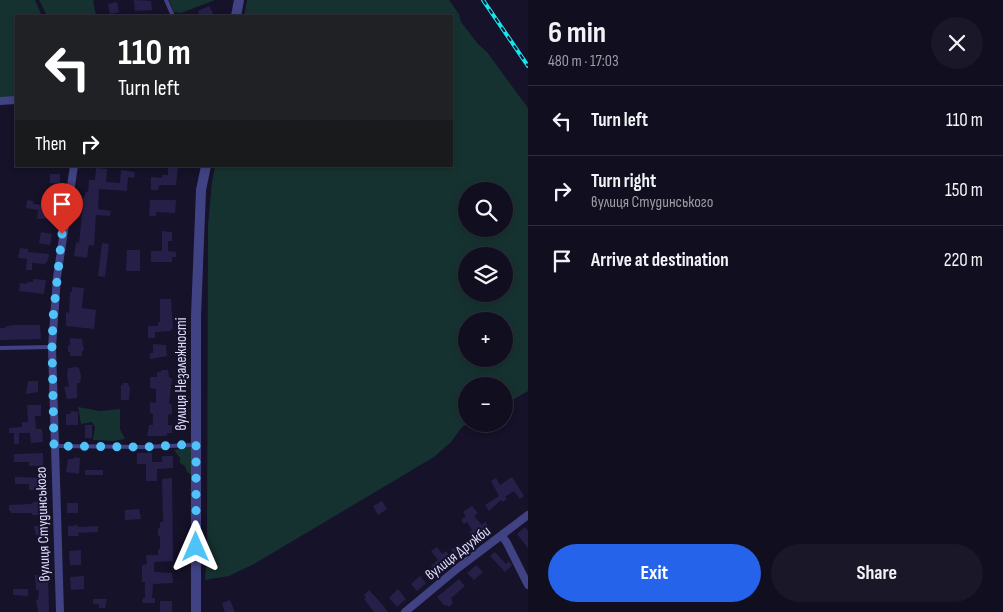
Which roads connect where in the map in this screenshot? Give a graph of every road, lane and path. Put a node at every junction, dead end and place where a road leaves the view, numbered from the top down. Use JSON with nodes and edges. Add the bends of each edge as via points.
{"nodes":[{"id":1,"x":166,"y":0,"type":"edge"},
{"id":2,"x":239,"y":0,"type":"edge"},
{"id":3,"x":173,"y":15,"type":"edge"},
{"id":4,"x":236,"y":15,"type":"edge"},
{"id":5,"x":15,"y":100,"type":"edge"},
{"id":6,"x":0,"y":101,"type":"edge"},
{"id":7,"x":74,"y":167,"type":"edge"},
{"id":8,"x":206,"y":167,"type":"edge"},
{"id":9,"x":52,"y":347,"type":"junction"},
{"id":10,"x":0,"y":348,"type":"edge"},
{"id":11,"x":196,"y":444,"type":"junction"},
{"id":12,"x":54,"y":446,"type":"junction"},
{"id":13,"x":528,"y":515,"type":"edge"},
{"id":14,"x":502,"y":536,"type":"junction"},
{"id":15,"x":528,"y":585,"type":"edge"},
{"id":16,"x":409,"y":611,"type":"edge"},
{"id":17,"x":60,"y":612,"type":"edge"},
{"id":18,"x":196,"y":612,"type":"edge"}],
"edges":[{"from":1,"to":3,"type":"lane"},
{"from":2,"to":4,"type":"street"},
{"from":5,"to":6,"type":"street"},
{"from":7,"to":9,"type":"street","name":"вулиця Студинського","via":[[56,277]]},
{"from":8,"to":11,"type":"street","name":"вулиця Незалежності","via":[[201,190],[196,316]]},
{"from":9,"to":10,"type":"lane"},
{"from":9,"to":12,"type":"street","name":"вулиця Студинського"},
{"from":11,"to":12,"type":"lane"},
{"from":11,"to":18,"type":"street","name":"вулиця Незалежності"},
{"from":12,"to":17,"type":"street","name":"вулиця Студинського"},
{"from":13,"to":14,"type":"street","name":"вулиця Дружби"},
{"from":14,"to":15,"type":"street"},
{"from":14,"to":16,"type":"street","name":"вулиця Дружби","via":[[458,568]]}]}
